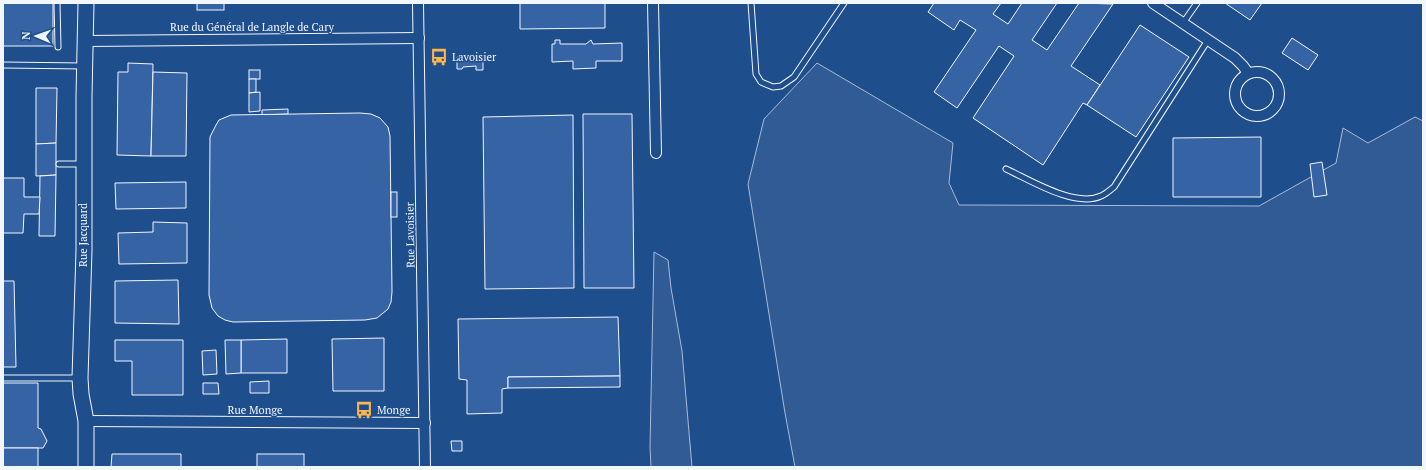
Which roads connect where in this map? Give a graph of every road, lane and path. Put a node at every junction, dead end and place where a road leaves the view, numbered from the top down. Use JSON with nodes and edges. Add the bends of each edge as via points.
{"nodes":[{"id":1,"x":57,"y":3,"type":"edge"},
{"id":2,"x":86,"y":3,"type":"edge"},
{"id":3,"x":418,"y":3,"type":"edge"},
{"id":4,"x":653,"y":3,"type":"edge"},
{"id":5,"x":751,"y":3,"type":"edge"},
{"id":6,"x":844,"y":3,"type":"edge"},
{"id":7,"x":1154,"y":3,"type":"edge"},
{"id":8,"x":1197,"y":3,"type":"edge"},
{"id":9,"x":1183,"y":23,"type":"junction"},
{"id":10,"x":419,"y":38,"type":"junction"},
{"id":11,"x":1208,"y":39,"type":"junction"},
{"id":12,"x":85,"y":41,"type":"junction"},
{"id":13,"x":58,"y":47,"type":"dead end"},
{"id":14,"x":3,"y":65,"type":"edge"},
{"id":15,"x":84,"y":66,"type":"junction"},
{"id":16,"x":1248,"y":73,"type":"junction"},
{"id":17,"x":656,"y":153,"type":"dead end"},
{"id":18,"x":59,"y":164,"type":"dead end"},
{"id":19,"x":84,"y":164,"type":"junction"},
{"id":20,"x":1006,"y":169,"type":"dead end"},
{"id":21,"x":3,"y":378,"type":"edge"},
{"id":22,"x":80,"y":378,"type":"junction"},
{"id":23,"x":86,"y":421,"type":"junction"},
{"id":24,"x":425,"y":423,"type":"junction"},
{"id":25,"x":86,"y":467,"type":"edge"},
{"id":26,"x":425,"y":467,"type":"edge"}],
"edges":[{"from":1,"to":13,"type":"lane"},
{"from":2,"to":12,"type":"street","name":"Rue Jacquard"},
{"from":3,"to":10,"type":"street","name":"Rue Lavoisier"},
{"from":4,"to":17,"type":"street"},
{"from":5,"to":6,"type":"lane","via":[[756,74],[761,82],[781,86],[794,77]]},
{"from":7,"to":9,"type":"street"},
{"from":8,"to":9,"type":"lane"},
{"from":9,"to":11,"type":"street"},
{"from":10,"to":12,"type":"street","name":"Rue du Général de Langle de Cary"},
{"from":10,"to":24,"type":"street","name":"Rue Lavoisier"},
{"from":11,"to":16,"type":"street","via":[[1235,58]]},
{"from":11,"to":20,"type":"lane","via":[[1114,187],[1101,196],[1083,199],[1065,196]]},
{"from":12,"to":15,"type":"street","name":"Rue Jacquard"},
{"from":14,"to":15,"type":"lane"},
{"from":15,"to":19,"type":"street","name":"Rue Jacquard"},
{"from":16,"to":16,"type":"street","via":[[1237,83],[1237,105],[1248,115],[1263,116],[1275,107],[1280,93],[1278,86],[1269,74],[1255,71]]},
{"from":18,"to":19,"type":"lane"},
{"from":19,"to":22,"type":"street","name":"Rue Jacquard"},
{"from":21,"to":22,"type":"lane"},
{"from":22,"to":23,"type":"street","name":"Rue Jacquard"},
{"from":23,"to":24,"type":"street","name":"Rue Monge"},
{"from":23,"to":25,"type":"street","name":"Rue Jacquard"},
{"from":24,"to":26,"type":"street","name":"Rue Lavoisier"}]}
